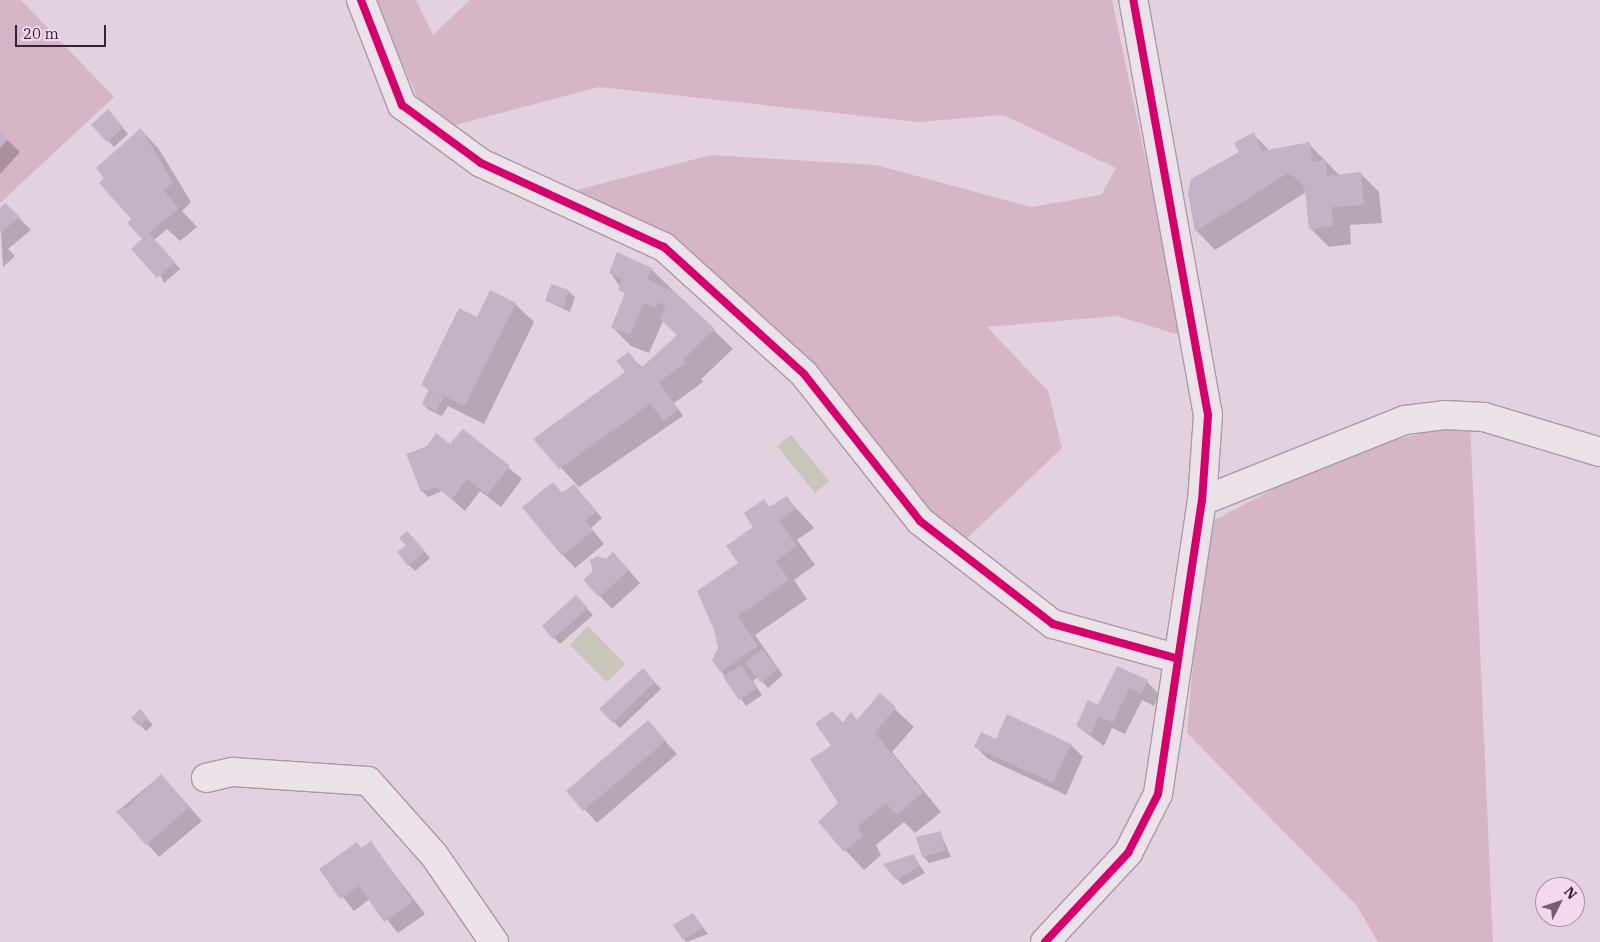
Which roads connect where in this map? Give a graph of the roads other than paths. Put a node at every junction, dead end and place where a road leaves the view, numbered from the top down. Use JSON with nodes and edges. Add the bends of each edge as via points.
{"nodes":[{"id":1,"x":361,"y":0,"type":"edge"},
{"id":2,"x":1132,"y":0,"type":"edge"},
{"id":3,"x":1600,"y":452,"type":"edge"},
{"id":4,"x":1202,"y":501,"type":"junction"},
{"id":5,"x":1176,"y":658,"type":"junction"},
{"id":6,"x":206,"y":778,"type":"dead end"},
{"id":7,"x":494,"y":942,"type":"edge"},
{"id":8,"x":1045,"y":942,"type":"edge"}],
"edges":[{"from":1,"to":5,"type":"street","via":[[402,105],[481,163],[664,247],[804,374],[920,521],[1053,624]]},
{"from":2,"to":4,"type":"street","via":[[1208,415]]},
{"from":3,"to":4,"type":"street","via":[[1484,417],[1445,415],[1405,420]]},
{"from":4,"to":5,"type":"street"},
{"from":5,"to":8,"type":"street","via":[[1170,736],[1158,794],[1128,852]]},
{"from":6,"to":7,"type":"street","via":[[233,772],[368,781],[434,855]]}]}
